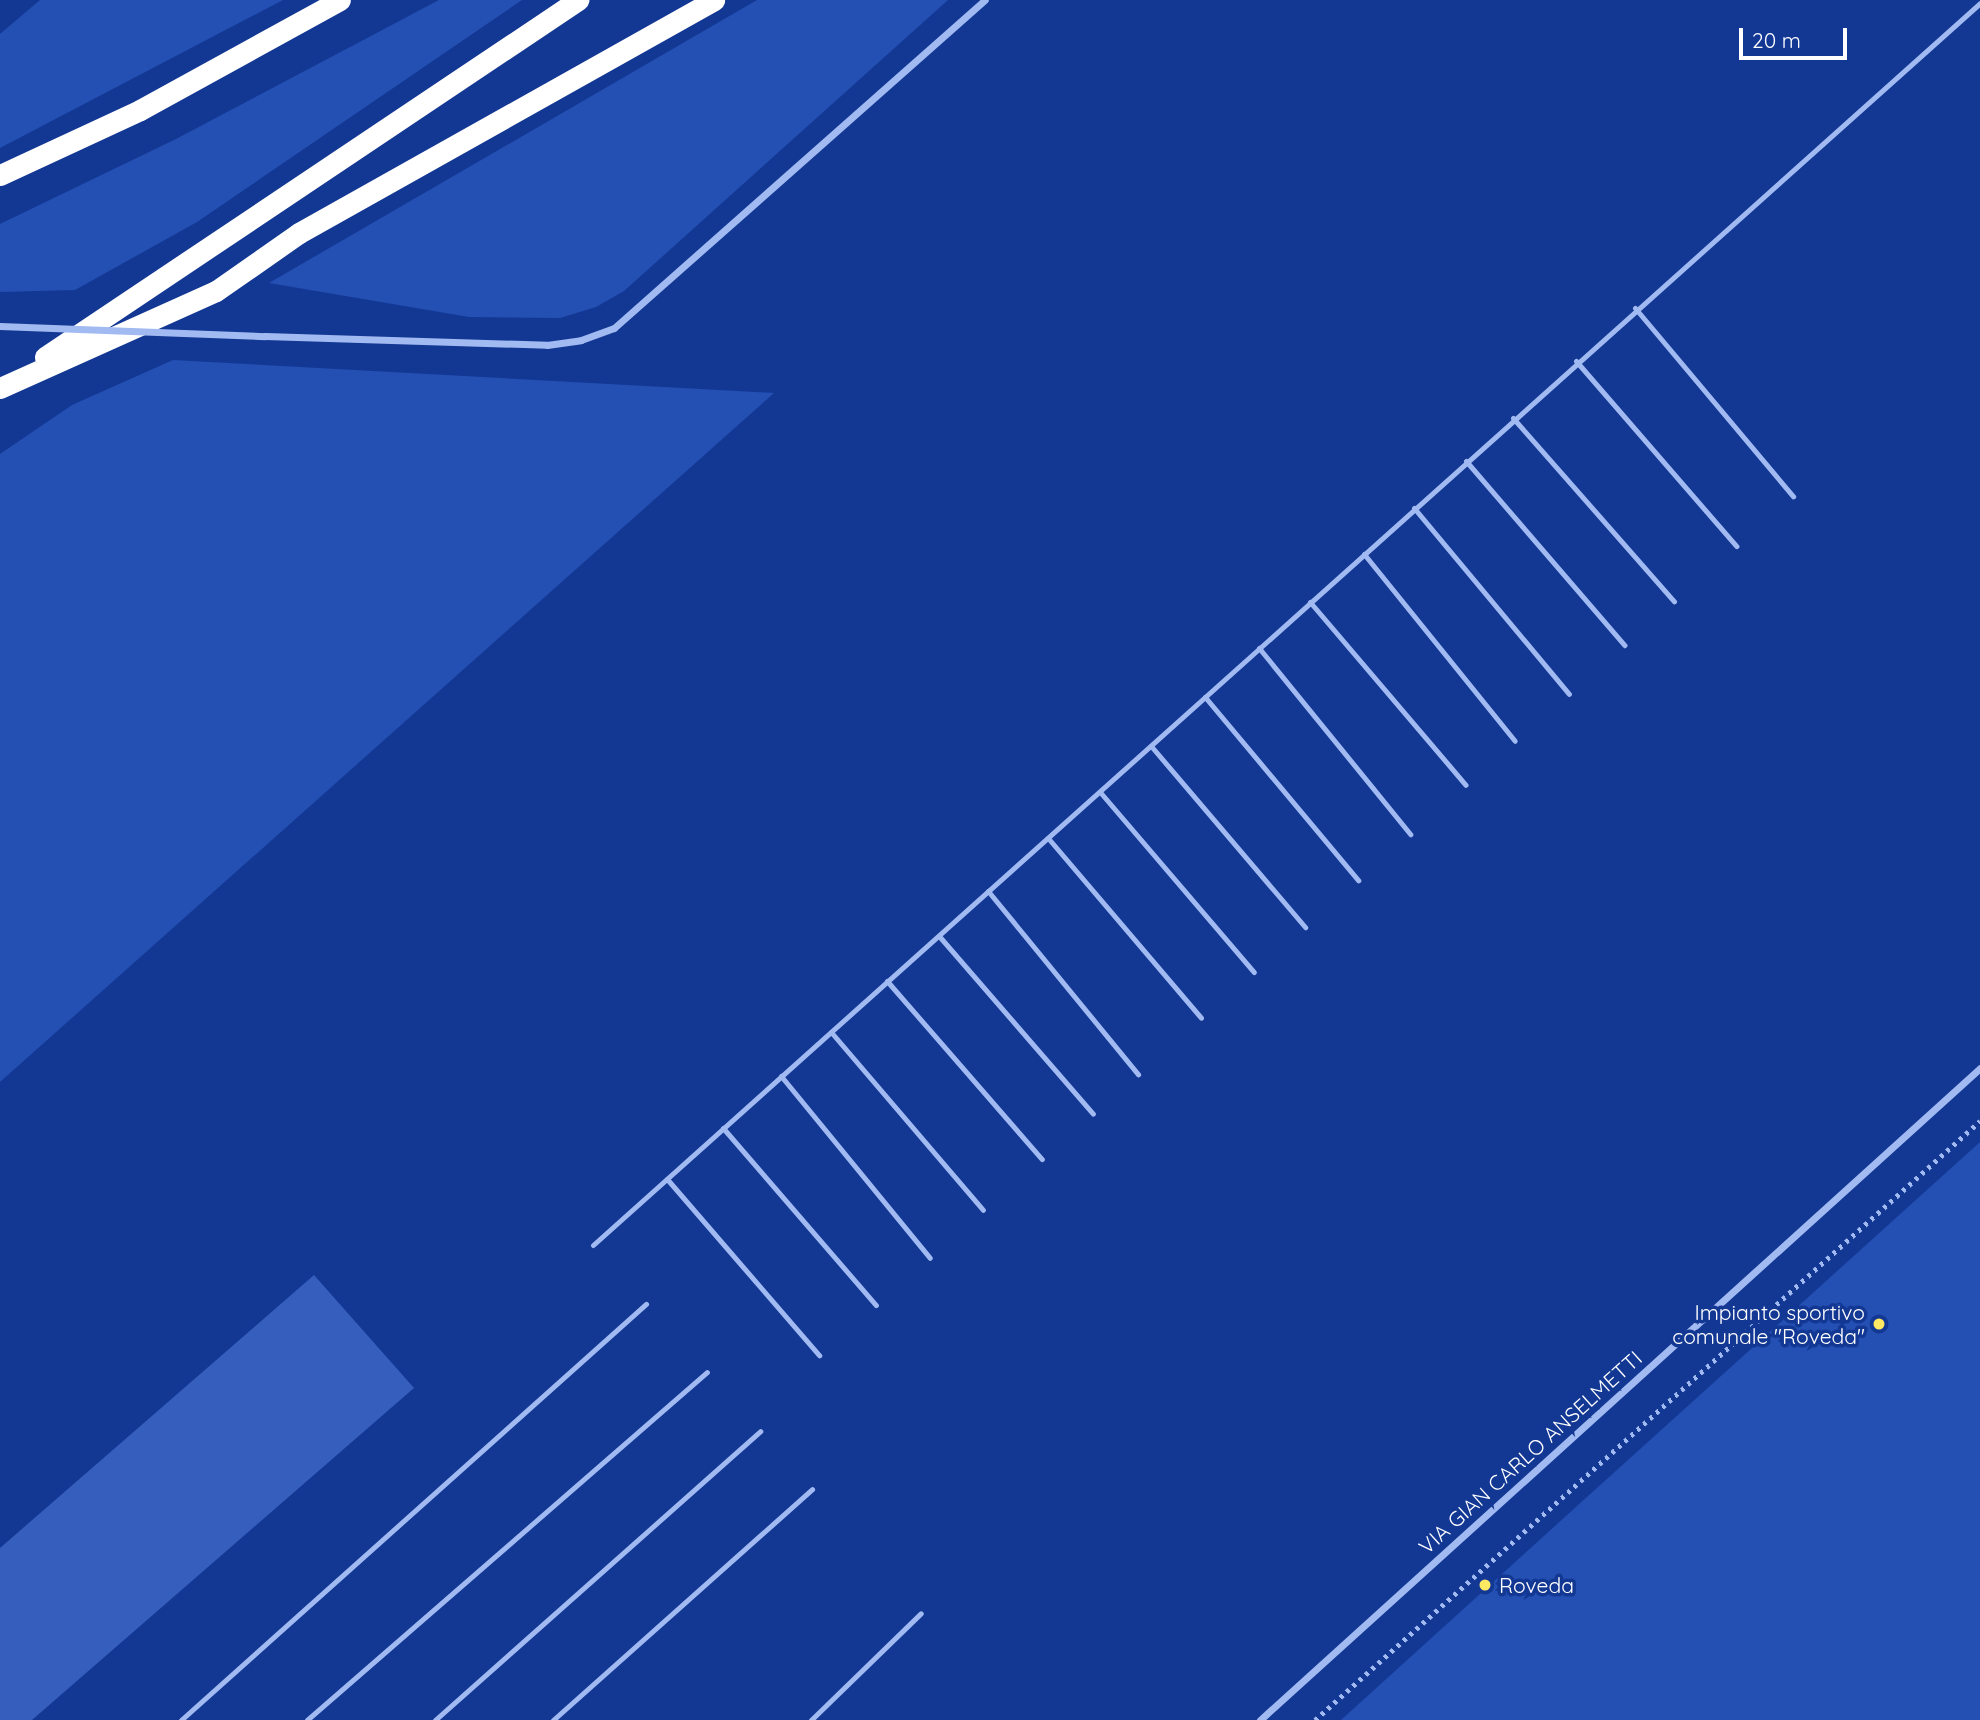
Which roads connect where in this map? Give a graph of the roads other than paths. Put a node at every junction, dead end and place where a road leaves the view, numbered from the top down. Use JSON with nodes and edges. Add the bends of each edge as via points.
{"nodes":[{"id":1,"x":340,"y":0,"type":"edge"},
{"id":2,"x":578,"y":0,"type":"edge"},
{"id":3,"x":714,"y":0,"type":"edge"},
{"id":4,"x":985,"y":0,"type":"edge"},
{"id":5,"x":1980,"y":3,"type":"edge"},
{"id":6,"x":0,"y":175,"type":"edge"},
{"id":7,"x":1635,"y":308,"type":"junction"},
{"id":8,"x":0,"y":326,"type":"edge"},
{"id":9,"x":1576,"y":361,"type":"junction"},
{"id":10,"x":0,"y":388,"type":"edge"},
{"id":11,"x":1513,"y":418,"type":"junction"},
{"id":12,"x":1466,"y":461,"type":"junction"},
{"id":13,"x":1793,"y":496,"type":"dead end"},
{"id":14,"x":1415,"y":508,"type":"junction"},
{"id":15,"x":1737,"y":545,"type":"dead end"},
{"id":16,"x":1364,"y":554,"type":"junction"},
{"id":17,"x":1674,"y":601,"type":"dead end"},
{"id":18,"x":1310,"y":602,"type":"junction"},
{"id":19,"x":1624,"y":645,"type":"dead end"},
{"id":20,"x":1259,"y":648,"type":"junction"},
{"id":21,"x":1569,"y":694,"type":"dead end"},
{"id":22,"x":1205,"y":697,"type":"junction"},
{"id":23,"x":1515,"y":741,"type":"dead end"},
{"id":24,"x":1151,"y":746,"type":"junction"},
{"id":25,"x":1465,"y":785,"type":"dead end"},
{"id":26,"x":1100,"y":792,"type":"junction"},
{"id":27,"x":1410,"y":834,"type":"dead end"},
{"id":28,"x":1048,"y":838,"type":"junction"},
{"id":29,"x":1357,"y":880,"type":"dead end"},
{"id":30,"x":988,"y":891,"type":"junction"},
{"id":31,"x":1305,"y":927,"type":"dead end"},
{"id":32,"x":939,"y":936,"type":"junction"},
{"id":33,"x":1254,"y":972,"type":"dead end"},
{"id":34,"x":887,"y":981,"type":"junction"},
{"id":35,"x":1201,"y":1018,"type":"dead end"},
{"id":36,"x":831,"y":1032,"type":"junction"},
{"id":37,"x":1980,"y":1068,"type":"edge"},
{"id":38,"x":1138,"y":1074,"type":"dead end"},
{"id":39,"x":781,"y":1076,"type":"junction"},
{"id":40,"x":1093,"y":1114,"type":"dead end"},
{"id":41,"x":723,"y":1128,"type":"junction"},
{"id":42,"x":1042,"y":1159,"type":"dead end"},
{"id":43,"x":667,"y":1179,"type":"junction"},
{"id":44,"x":983,"y":1210,"type":"dead end"},
{"id":45,"x":593,"y":1245,"type":"dead end"},
{"id":46,"x":930,"y":1258,"type":"dead end"},
{"id":47,"x":646,"y":1304,"type":"dead end"},
{"id":48,"x":876,"y":1305,"type":"dead end"},
{"id":49,"x":819,"y":1355,"type":"dead end"},
{"id":50,"x":707,"y":1372,"type":"dead end"},
{"id":51,"x":760,"y":1431,"type":"dead end"},
{"id":52,"x":812,"y":1489,"type":"dead end"},
{"id":53,"x":921,"y":1613,"type":"dead end"},
{"id":54,"x":181,"y":1720,"type":"edge"},
{"id":55,"x":307,"y":1720,"type":"edge"},
{"id":56,"x":435,"y":1720,"type":"edge"},
{"id":57,"x":553,"y":1720,"type":"edge"},
{"id":58,"x":811,"y":1720,"type":"edge"},
{"id":59,"x":1259,"y":1720,"type":"edge"}],
"edges":[{"from":1,"to":6,"type":"highway","via":[[140,110]]},
{"from":2,"to":10,"type":"highway"},
{"from":3,"to":10,"type":"highway","via":[[299,233],[216,291]]},
{"from":4,"to":8,"type":"street","bridge":true,"via":[[614,328],[581,340],[547,345]]},
{"from":5,"to":7,"type":"lane"},
{"from":7,"to":9,"type":"lane"},
{"from":7,"to":13,"type":"lane"},
{"from":9,"to":11,"type":"lane"},
{"from":9,"to":15,"type":"lane"},
{"from":11,"to":12,"type":"lane"},
{"from":11,"to":17,"type":"lane"},
{"from":12,"to":14,"type":"lane"},
{"from":12,"to":19,"type":"lane"},
{"from":14,"to":16,"type":"lane"},
{"from":14,"to":21,"type":"lane"},
{"from":16,"to":18,"type":"lane"},
{"from":16,"to":23,"type":"lane"},
{"from":18,"to":20,"type":"lane"},
{"from":18,"to":25,"type":"lane"},
{"from":20,"to":22,"type":"lane"},
{"from":20,"to":27,"type":"lane"},
{"from":22,"to":24,"type":"lane"},
{"from":22,"to":29,"type":"lane"},
{"from":24,"to":26,"type":"lane"},
{"from":24,"to":31,"type":"lane"},
{"from":26,"to":28,"type":"lane"},
{"from":26,"to":33,"type":"lane"},
{"from":28,"to":30,"type":"lane"},
{"from":28,"to":35,"type":"lane"},
{"from":30,"to":32,"type":"lane"},
{"from":30,"to":38,"type":"lane"},
{"from":32,"to":34,"type":"lane"},
{"from":32,"to":40,"type":"lane"},
{"from":34,"to":36,"type":"lane"},
{"from":34,"to":42,"type":"lane"},
{"from":36,"to":39,"type":"lane"},
{"from":36,"to":44,"type":"lane"},
{"from":37,"to":59,"type":"street","name":"VIA GIAN CARLO ANSELMETTI"},
{"from":39,"to":41,"type":"lane"},
{"from":39,"to":46,"type":"lane"},
{"from":41,"to":43,"type":"lane"},
{"from":41,"to":48,"type":"lane"},
{"from":43,"to":45,"type":"lane"},
{"from":43,"to":49,"type":"lane"},
{"from":47,"to":54,"type":"lane"},
{"from":50,"to":55,"type":"lane"},
{"from":51,"to":56,"type":"lane"},
{"from":52,"to":57,"type":"lane"},
{"from":53,"to":58,"type":"lane"}]}
